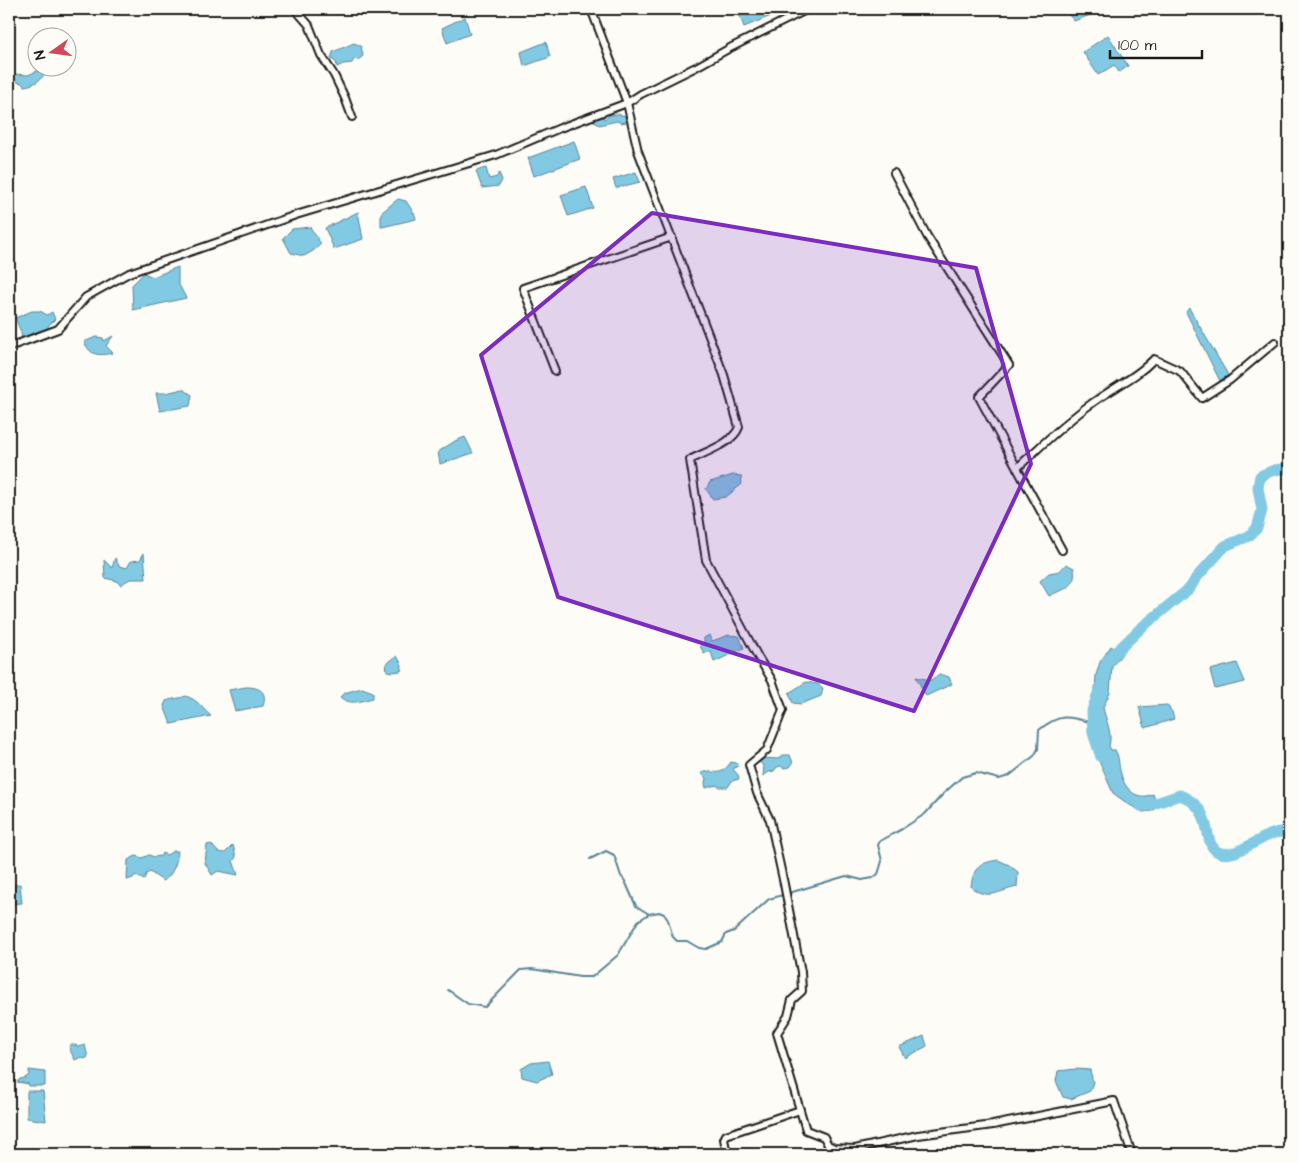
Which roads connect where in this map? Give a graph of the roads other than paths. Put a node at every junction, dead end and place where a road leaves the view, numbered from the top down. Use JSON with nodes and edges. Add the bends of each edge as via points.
{"nodes":[{"id":1,"x":295,"y":9,"type":"edge"},
{"id":2,"x":591,"y":9,"type":"edge"},
{"id":3,"x":803,"y":9,"type":"edge"},
{"id":4,"x":627,"y":103,"type":"junction"},
{"id":5,"x":352,"y":117,"type":"dead end"},
{"id":6,"x":894,"y":173,"type":"dead end"},
{"id":7,"x":672,"y":236,"type":"junction"},
{"id":8,"x":1276,"y":342,"type":"dead end"},
{"id":9,"x":9,"y":347,"type":"edge"},
{"id":10,"x":555,"y":371,"type":"dead end"},
{"id":11,"x":1018,"y":468,"type":"junction"},
{"id":12,"x":1062,"y":550,"type":"dead end"},
{"id":13,"x":800,"y":1110,"type":"junction"},
{"id":14,"x":855,"y":1152,"type":"edge"},
{"id":15,"x":727,"y":1154,"type":"edge"},
{"id":16,"x":1132,"y":1154,"type":"edge"}],
"edges":[{"from":1,"to":5,"type":"street","via":[[309,25]]},
{"from":2,"to":4,"type":"street"},
{"from":3,"to":4,"type":"street"},
{"from":4,"to":7,"type":"street","via":[[638,151]]},
{"from":4,"to":9,"type":"street","via":[[496,155],[296,215],[129,273],[86,297],[58,329]]},
{"from":6,"to":11,"type":"street","via":[[927,236],[1009,365],[980,397]]},
{"from":7,"to":10,"type":"street","via":[[523,288]]},
{"from":7,"to":13,"type":"street","via":[[724,375],[739,427],[715,449],[690,460],[706,560],[772,680],[782,710],[767,750],[749,766],[770,820],[801,972],[802,991],[792,1000],[788,1016],[777,1033]]},
{"from":8,"to":11,"type":"street","via":[[1230,380],[1202,398],[1180,371],[1154,359],[1068,421]]},
{"from":11,"to":12,"type":"street"},
{"from":13,"to":14,"type":"street","via":[[806,1130],[824,1137],[834,1148]]},
{"from":13,"to":15,"type":"street","via":[[726,1135]]},
{"from":14,"to":16,"type":"street","via":[[918,1135],[993,1125],[1114,1101]]}]}
